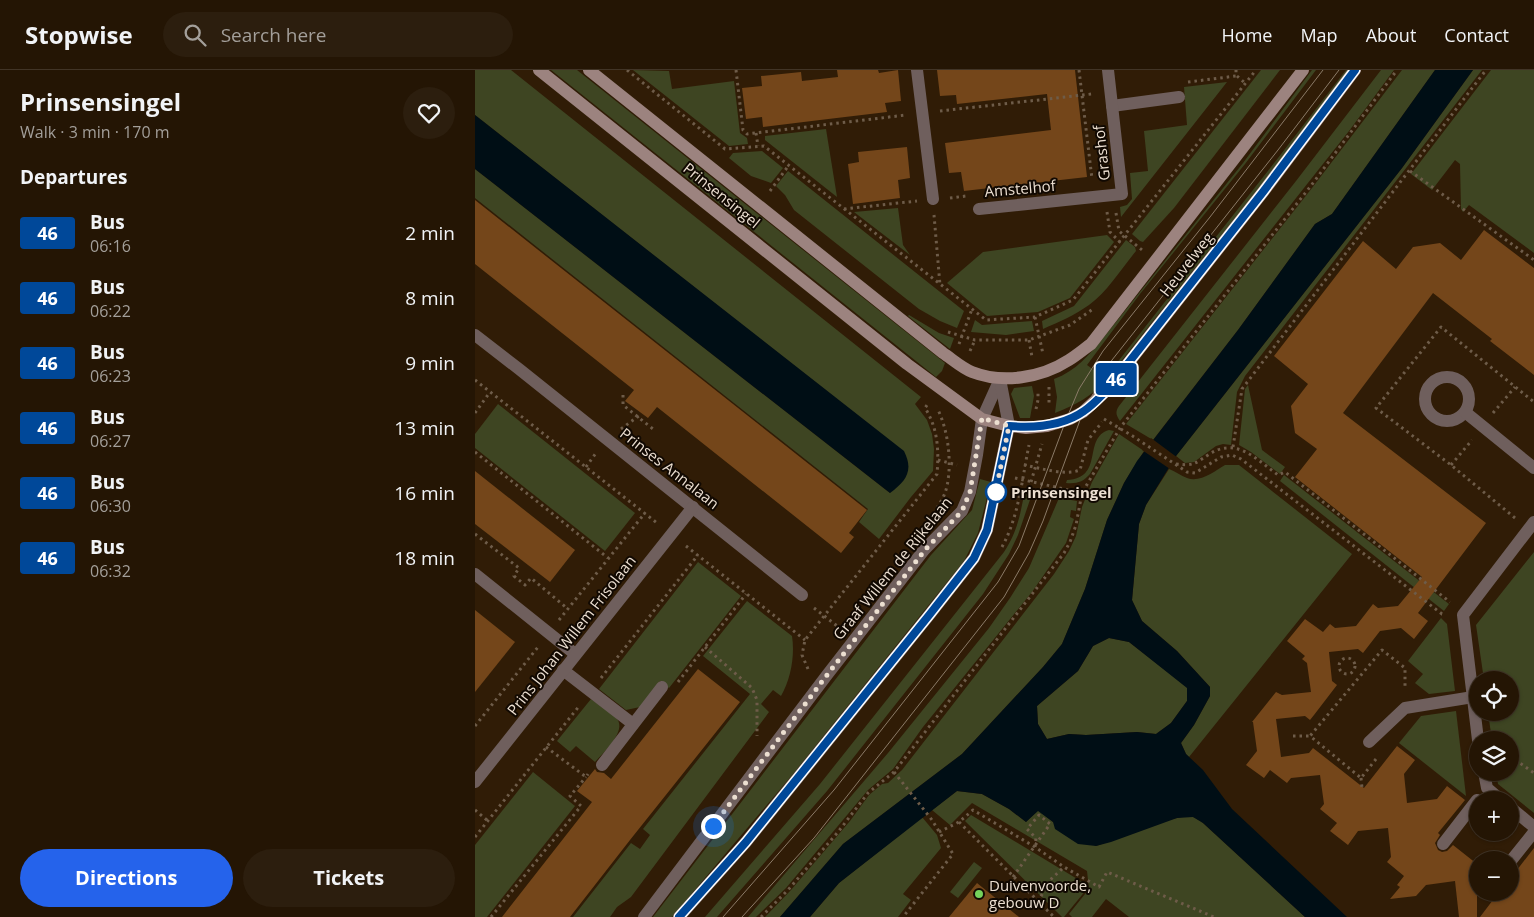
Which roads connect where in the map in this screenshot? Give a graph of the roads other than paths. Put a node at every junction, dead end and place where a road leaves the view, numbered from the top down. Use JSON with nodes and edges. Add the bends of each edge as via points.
{"nodes":[{"id":1,"x":539,"y":70,"type":"edge"},
{"id":2,"x":589,"y":70,"type":"edge"},
{"id":3,"x":917,"y":70,"type":"edge"},
{"id":4,"x":1108,"y":70,"type":"edge"},
{"id":5,"x":1303,"y":70,"type":"edge"},
{"id":6,"x":1355,"y":70,"type":"edge"},
{"id":7,"x":1179,"y":97,"type":"road end"},
{"id":8,"x":1112,"y":106,"type":"junction"},
{"id":9,"x":1122,"y":194,"type":"joint"},
{"id":10,"x":933,"y":199,"type":"road end"},
{"id":11,"x":979,"y":209,"type":"road end"},
{"id":12,"x":475,"y":335,"type":"edge"},
{"id":13,"x":1000,"y":379,"type":"junction"},
{"id":14,"x":1465,"y":412,"type":"dead end"},
{"id":15,"x":982,"y":418,"type":"junction"},
{"id":16,"x":1009,"y":426,"type":"junction"},
{"id":17,"x":1534,"y":468,"type":"edge"},
{"id":18,"x":693,"y":507,"type":"junction"},
{"id":19,"x":1534,"y":522,"type":"edge"},
{"id":20,"x":475,"y":574,"type":"edge"},
{"id":21,"x":802,"y":595,"type":"road end"},
{"id":22,"x":575,"y":654,"type":"junction"},
{"id":23,"x":563,"y":670,"type":"junction"},
{"id":24,"x":1470,"y":671,"type":"edge"},
{"id":25,"x":662,"y":687,"type":"dead end"},
{"id":26,"x":1469,"y":697,"type":"edge"},
{"id":27,"x":633,"y":724,"type":"junction"},
{"id":28,"x":1369,"y":742,"type":"road end"},
{"id":29,"x":602,"y":765,"type":"dead end"},
{"id":30,"x":1486,"y":781,"type":"edge"},
{"id":31,"x":475,"y":782,"type":"edge"},
{"id":32,"x":1487,"y":788,"type":"junction"},
{"id":33,"x":1485,"y":791,"type":"edge"},
{"id":34,"x":1490,"y":791,"type":"edge"},
{"id":35,"x":1469,"y":811,"type":"edge"},
{"id":36,"x":1519,"y":814,"type":"edge"},
{"id":37,"x":1534,"y":827,"type":"edge"},
{"id":38,"x":1534,"y":832,"type":"edge"},
{"id":39,"x":1443,"y":844,"type":"dead end"},
{"id":40,"x":1519,"y":851,"type":"edge"},
{"id":41,"x":645,"y":917,"type":"edge"},
{"id":42,"x":679,"y":917,"type":"edge"}],
"edges":[{"from":1,"to":15,"type":"main road","name":"Prinsensingel","via":[[900,358]]},
{"from":2,"to":13,"type":"main road","name":"Prinsensingel","via":[[943,353],[971,372]]},
{"from":3,"to":10,"type":"street"},
{"from":4,"to":8,"type":"street","name":"Grashof"},
{"from":5,"to":13,"type":"main road","name":"Heuvelweg","via":[[1091,344],[1047,372]]},
{"from":6,"to":16,"type":"main road","name":"Heuvelweg","via":[[1107,390],[1083,412],[1070,419],[1047,426]]},
{"from":7,"to":8,"type":"street"},
{"from":8,"to":9,"type":"street","name":"Grashof"},
{"from":9,"to":11,"type":"street","name":"Amstelhof"},
{"from":12,"to":18,"type":"street","name":"Prinses Annalaan"},
{"from":13,"to":15,"type":"street","name":"Graaf Willem de Rijkelaan"},
{"from":13,"to":16,"type":"street"},
{"from":14,"to":17,"type":"street"},
{"from":15,"to":16,"type":"main road","name":"Prinsensingel"},
{"from":15,"to":41,"type":"street","name":"Graaf Willem de Rijkelaan","via":[[970,492],[962,511],[925,550],[833,667]]},
{"from":16,"to":42,"type":"street","via":[[987,530],[974,558],[746,842]]},
{"from":18,"to":21,"type":"street","name":"Prinses Annalaan"},
{"from":18,"to":22,"type":"street","name":"Prins Johan Willem Frisolaan"},
{"from":19,"to":24,"type":"street","via":[[1463,615]]},
{"from":20,"to":22,"type":"street"},
{"from":22,"to":23,"type":"street","name":"Prins Johan Willem Frisolaan"},
{"from":23,"to":27,"type":"street"},
{"from":23,"to":31,"type":"street","name":"Prins Johan Willem Frisolaan"},
{"from":25,"to":27,"type":"street"},
{"from":26,"to":28,"type":"street","via":[[1405,708]]},
{"from":27,"to":29,"type":"street"},
{"from":30,"to":32,"type":"street"},
{"from":32,"to":33,"type":"street"},
{"from":32,"to":34,"type":"street"},
{"from":35,"to":39,"type":"street"},
{"from":36,"to":37,"type":"street"},
{"from":38,"to":40,"type":"street"}]}
